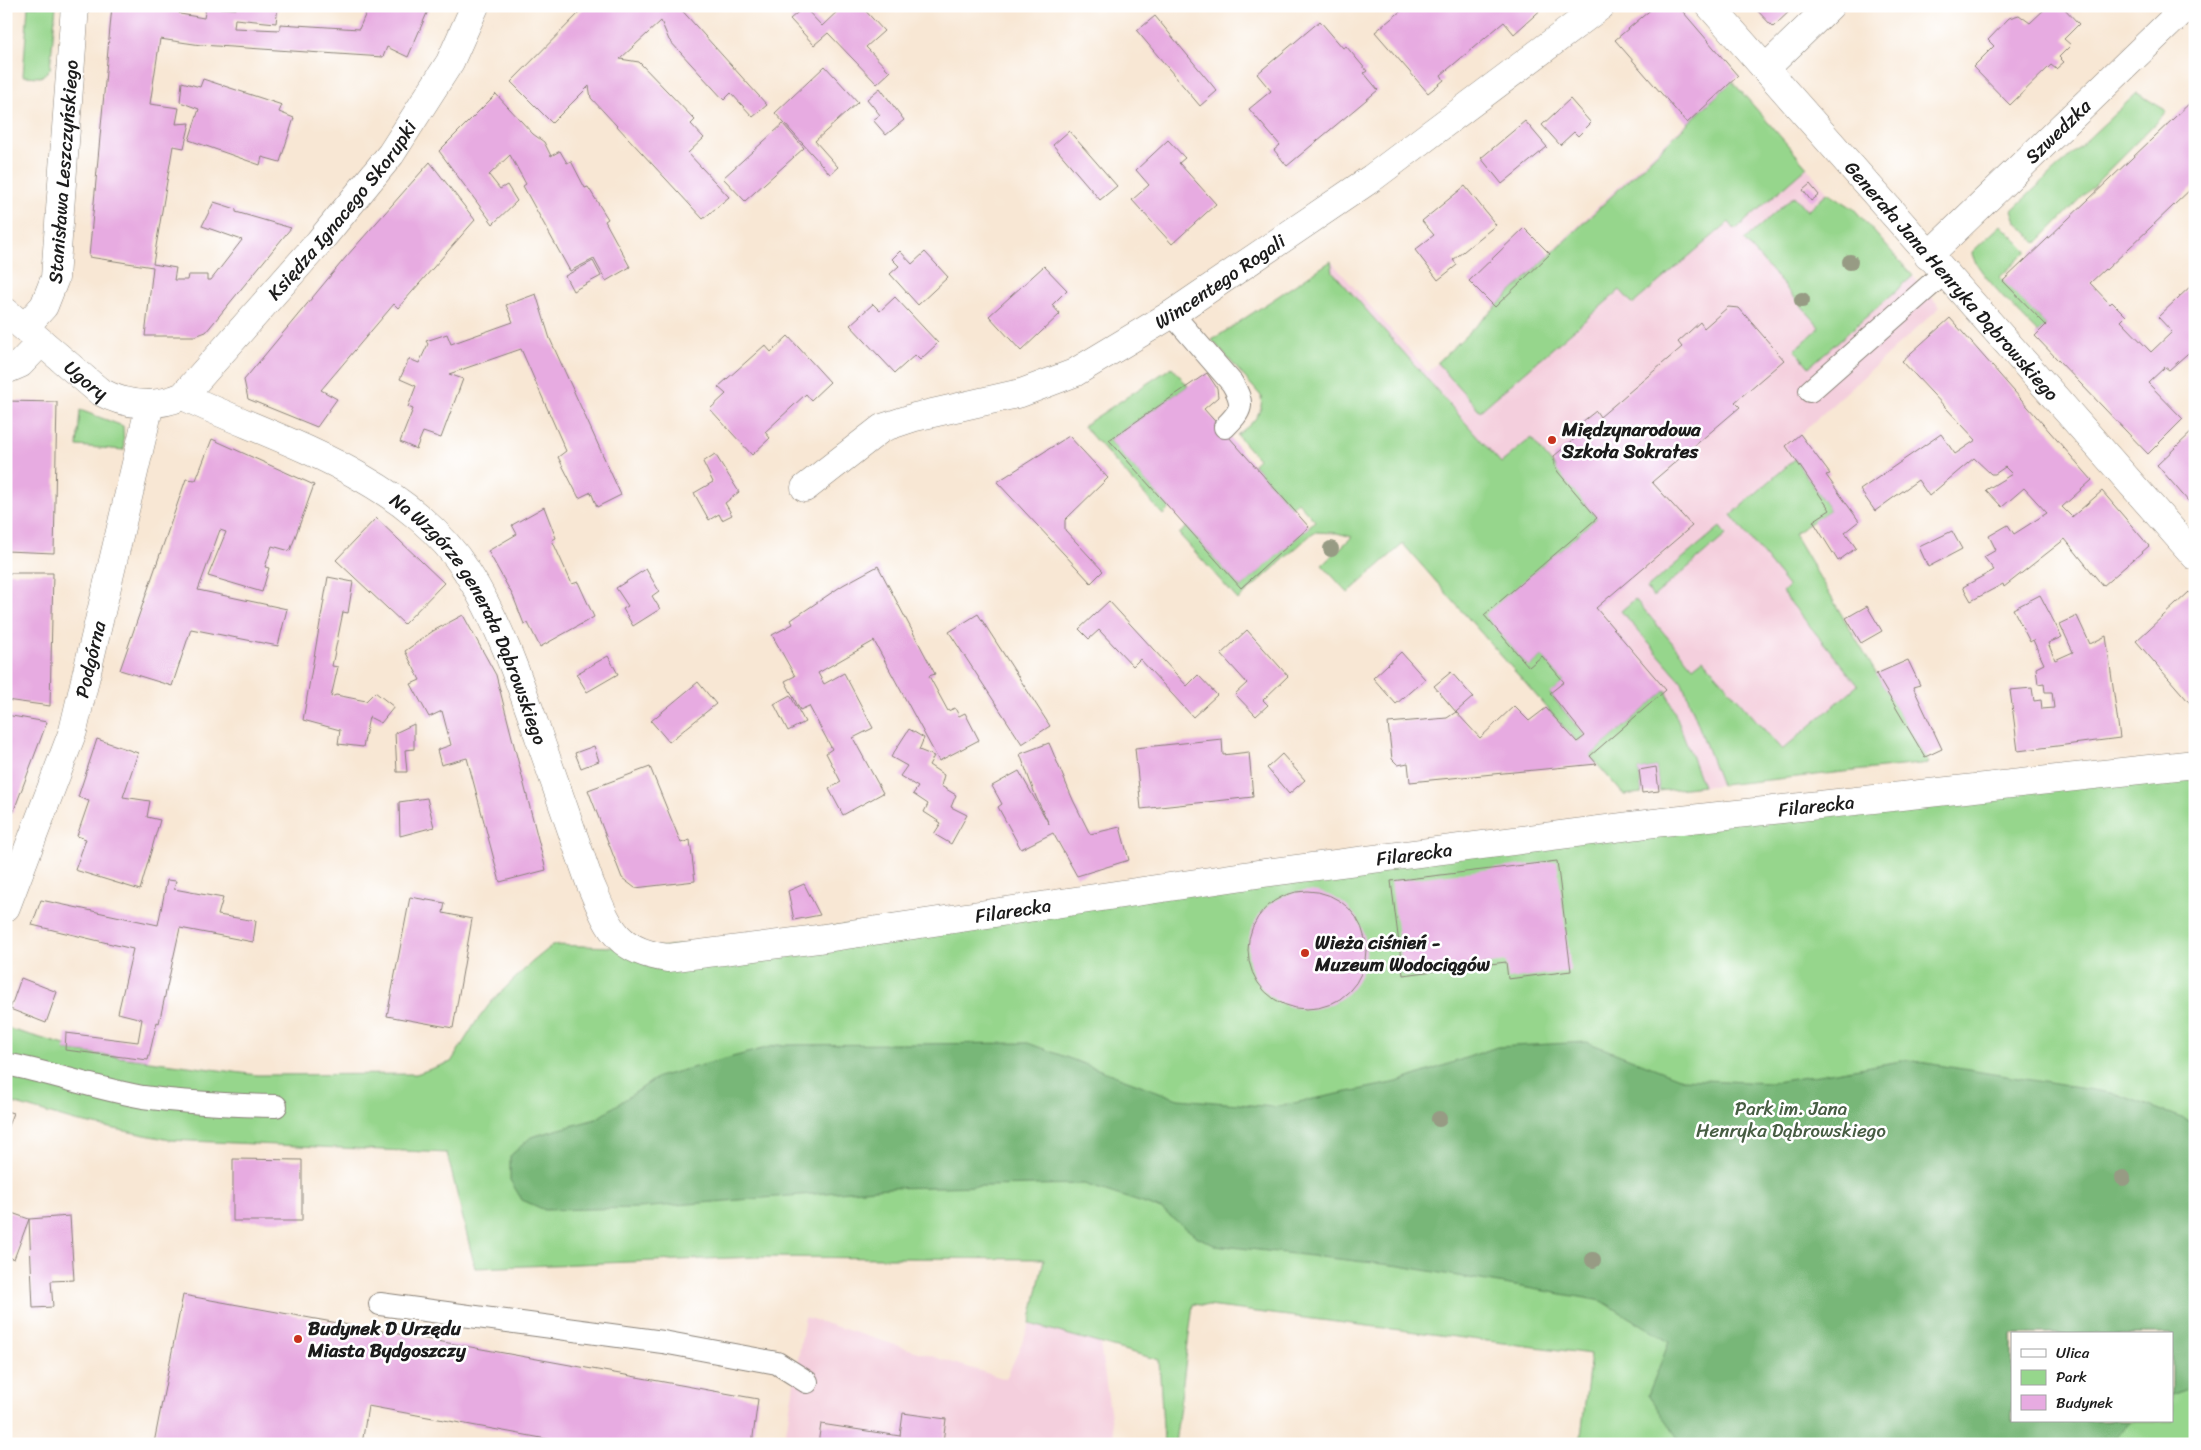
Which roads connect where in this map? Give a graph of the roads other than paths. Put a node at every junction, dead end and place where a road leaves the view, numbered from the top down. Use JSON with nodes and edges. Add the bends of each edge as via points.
{"nodes":[{"id":1,"x":75,"y":6,"type":"edge"},
{"id":2,"x":475,"y":6,"type":"edge"},
{"id":3,"x":1601,"y":6,"type":"edge"},
{"id":4,"x":1710,"y":6,"type":"edge"},
{"id":5,"x":1830,"y":6,"type":"edge"},
{"id":6,"x":2187,"y":6,"type":"edge"},
{"id":7,"x":1765,"y":69,"type":"junction"},
{"id":8,"x":1936,"y":264,"type":"junction"},
{"id":9,"x":1172,"y":314,"type":"junction"},
{"id":10,"x":24,"y":327,"type":"edge"},
{"id":11,"x":6,"y":370,"type":"edge"},
{"id":12,"x":1810,"y":391,"type":"dead end"},
{"id":13,"x":183,"y":396,"type":"junction"},
{"id":14,"x":150,"y":404,"type":"junction"},
{"id":15,"x":1225,"y":427,"type":"dead end"},
{"id":16,"x":806,"y":488,"type":"dead end"},
{"id":17,"x":2195,"y":556,"type":"edge"},
{"id":18,"x":2195,"y":764,"type":"edge"},
{"id":19,"x":6,"y":908,"type":"edge"},
{"id":20,"x":637,"y":950,"type":"joint"},
{"id":21,"x":6,"y":1064,"type":"edge"},
{"id":22,"x":276,"y":1106,"type":"dead end"},
{"id":23,"x":380,"y":1304,"type":"dead end"},
{"id":24,"x":808,"y":1382,"type":"dead end"}],
"edges":[{"from":1,"to":10,"type":"street","name":"Stanisława Leszczyńskiego","via":[[56,272],[44,306]]},
{"from":2,"to":13,"type":"street","name":"Księdza Ignacego Skorupki","via":[[450,62],[391,154],[320,242]]},
{"from":3,"to":9,"type":"street","name":"Wincentego Rogali","via":[[1372,178]]},
{"from":4,"to":7,"type":"street","name":"Generała Jana Henryka Dąbrowskiego"},
{"from":5,"to":7,"type":"street"},
{"from":6,"to":8,"type":"street","name":"Szwedzka"},
{"from":7,"to":8,"type":"street","name":"Generała Jana Henryka Dąbrowskiego"},
{"from":8,"to":12,"type":"lane"},
{"from":8,"to":17,"type":"street","name":"Generała Jana Henryka Dąbrowskiego"},
{"from":9,"to":15,"type":"lane","via":[[1238,394],[1241,404],[1238,415]]},
{"from":9,"to":16,"type":"street","name":"Wincentego Rogali","via":[[1074,373],[1052,382],[1021,393],[882,428]]},
{"from":10,"to":11,"type":"street","name":"Stanisława Leszczyńskiego","via":[[20,364]]},
{"from":10,"to":14,"type":"street","name":"Ugory","via":[[99,391],[124,403]]},
{"from":13,"to":14,"type":"street","name":"Ugory"},
{"from":13,"to":20,"type":"street","name":"Na Wzgórze generała Dąbrowskiego","via":[[363,478],[408,509],[454,554],[466,570],[510,656],[606,920],[622,942]]},
{"from":14,"to":19,"type":"street","name":"Podgórna","via":[[73,731]]},
{"from":18,"to":20,"type":"street","name":"Filarecka","via":[[1654,823],[1264,873],[695,955],[668,958]]},
{"from":21,"to":22,"type":"lane","via":[[143,1096],[211,1104]]},
{"from":23,"to":24,"type":"lane","via":[[672,1344],[777,1363]]}]}
